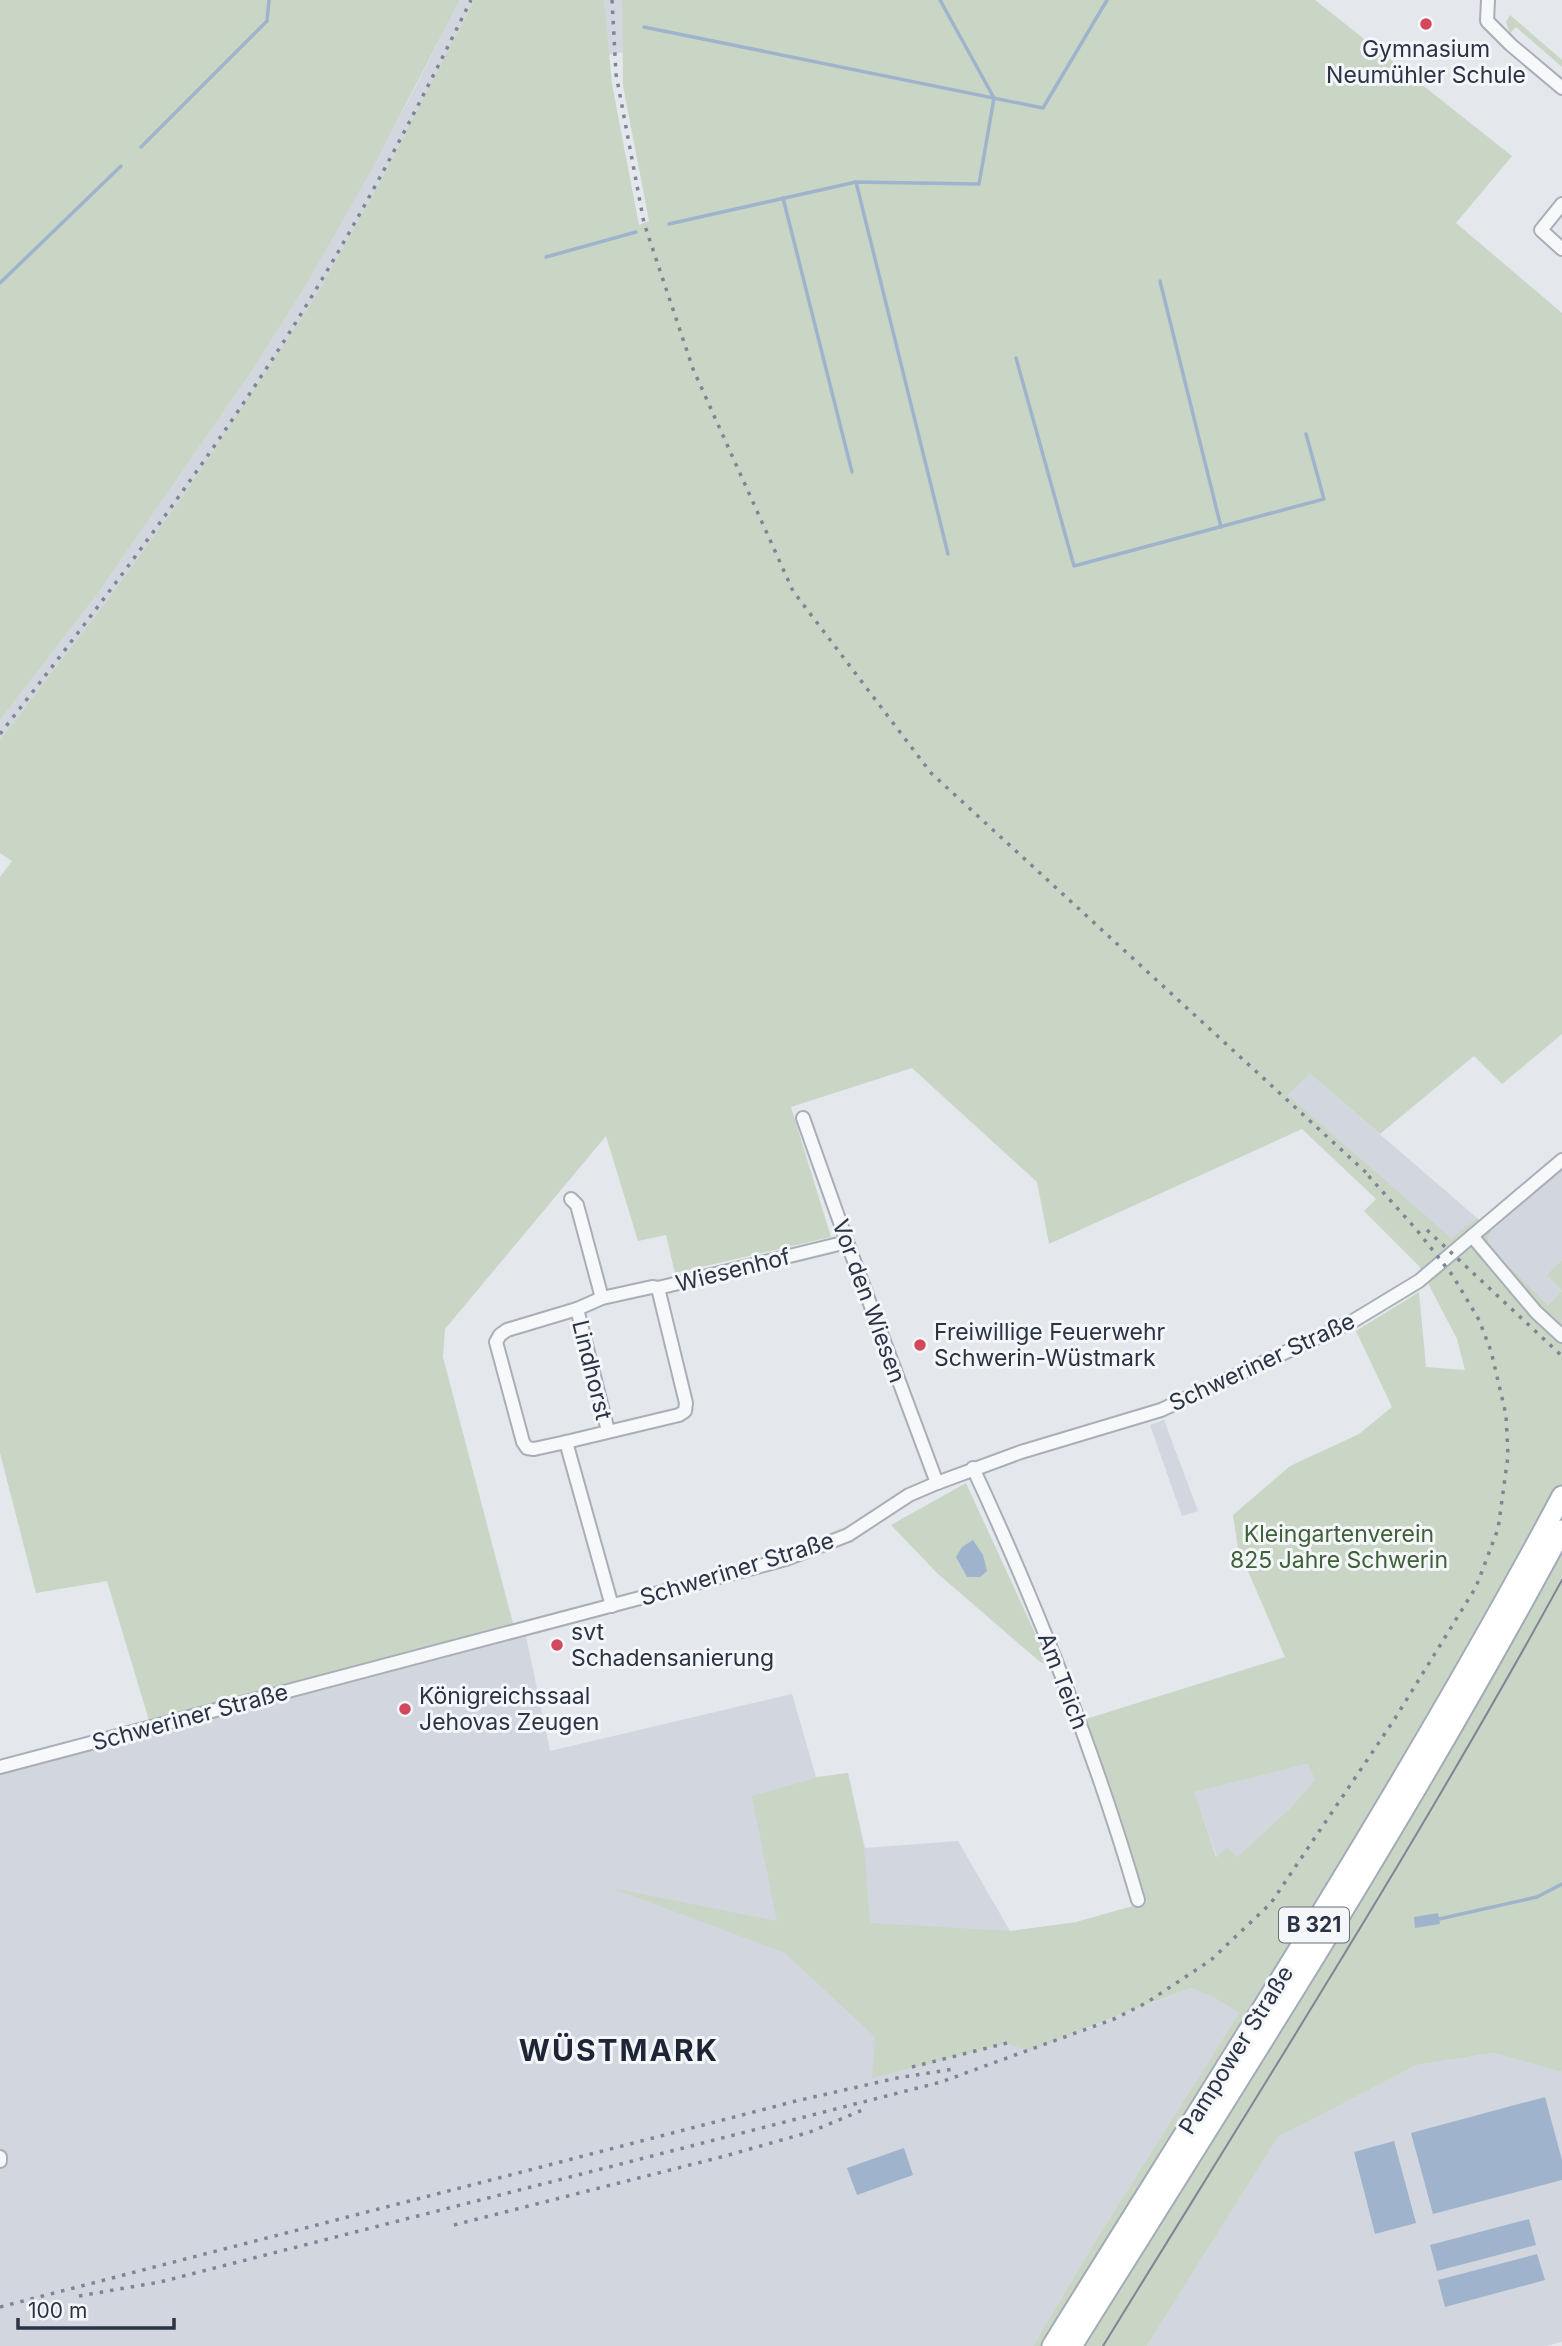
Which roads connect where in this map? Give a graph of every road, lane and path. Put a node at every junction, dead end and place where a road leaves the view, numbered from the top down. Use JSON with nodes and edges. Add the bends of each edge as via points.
{"nodes":[{"id":1,"x":1488,"y":0,"type":"edge"},
{"id":2,"x":1562,"y":89,"type":"edge"},
{"id":3,"x":1562,"y":204,"type":"edge"},
{"id":4,"x":1562,"y":248,"type":"edge"},
{"id":5,"x":803,"y":1118,"type":"dead end"},
{"id":6,"x":1562,"y":1160,"type":"edge"},
{"id":7,"x":570,"y":1199,"type":"dead end"},
{"id":8,"x":1472,"y":1236,"type":"junction"},
{"id":9,"x":847,"y":1242,"type":"junction"},
{"id":10,"x":658,"y":1288,"type":"junction"},
{"id":11,"x":602,"y":1298,"type":"junction"},
{"id":12,"x":577,"y":1309,"type":"junction"},
{"id":13,"x":1562,"y":1336,"type":"edge"},
{"id":14,"x":607,"y":1431,"type":"junction"},
{"id":15,"x":566,"y":1442,"type":"junction"},
{"id":16,"x":973,"y":1468,"type":"junction"},
{"id":17,"x":937,"y":1483,"type":"junction"},
{"id":18,"x":1562,"y":1496,"type":"edge"},
{"id":19,"x":1562,"y":1530,"type":"edge"},
{"id":20,"x":612,"y":1606,"type":"junction"},
{"id":21,"x":0,"y":1767,"type":"edge"},
{"id":22,"x":1138,"y":1900,"type":"dead end"},
{"id":23,"x":1052,"y":2346,"type":"edge"},
{"id":24,"x":1072,"y":2346,"type":"edge"}],
"edges":[{"from":1,"to":2,"type":"street","via":[[1487,21]]},
{"from":3,"to":4,"type":"street","via":[[1541,230]]},
{"from":5,"to":9,"type":"street","name":"Vor den Wiesen"},
{"from":6,"to":8,"type":"street","name":"Schweriner Straße"},
{"from":7,"to":11,"type":"street","name":"Lindhorst","via":[[577,1205]]},
{"from":8,"to":13,"type":"street"},
{"from":8,"to":16,"type":"street","name":"Schweriner Straße","via":[[1419,1281],[1353,1321],[1161,1410]]},
{"from":9,"to":10,"type":"street","name":"Wiesenhof"},
{"from":9,"to":17,"type":"street","name":"Vor den Wiesen"},
{"from":10,"to":11,"type":"street","name":"Lindhorst"},
{"from":10,"to":14,"type":"street","name":"Wiesenhof","via":[[685,1411]]},
{"from":11,"to":12,"type":"street","name":"Lindhorst"},
{"from":12,"to":14,"type":"street","name":"Lindhorst"},
{"from":12,"to":15,"type":"street","name":"Lindhorst","via":[[507,1331],[496,1342],[527,1448]]},
{"from":14,"to":15,"type":"street","name":"Wiesenhof"},
{"from":15,"to":20,"type":"street"},
{"from":16,"to":17,"type":"street","name":"Schweriner Straße"},
{"from":16,"to":22,"type":"street","name":"Am Teich","via":[[1072,1701]]},
{"from":17,"to":20,"type":"street","name":"Schweriner Straße","via":[[909,1495],[848,1535],[786,1559]]},
{"from":18,"to":23,"type":"main road","name":"Pampower Straße","number":"B 321","via":[[1399,1787]]},
{"from":19,"to":24,"type":"main road","name":"Pampower Straße","number":"B 321","via":[[1372,1864]]},
{"from":20,"to":21,"type":"street","name":"Schweriner Straße"}]}
